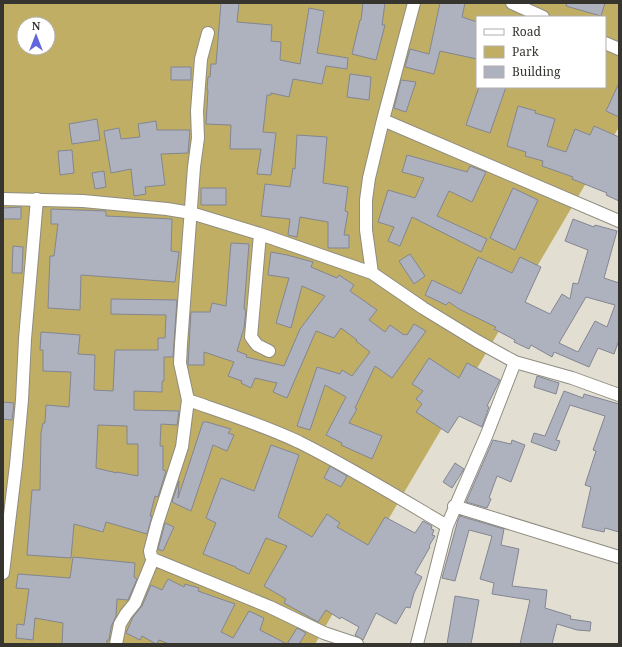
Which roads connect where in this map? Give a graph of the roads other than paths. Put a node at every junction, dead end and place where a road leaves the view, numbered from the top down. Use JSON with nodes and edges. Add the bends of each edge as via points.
{"nodes":[{"id":1,"x":414,"y":3,"type":"edge"},
{"id":2,"x":512,"y":3,"type":"edge"},
{"id":3,"x":541,"y":16,"type":"edge"},
{"id":4,"x":208,"y":33,"type":"dead end"},
{"id":5,"x":606,"y":43,"type":"edge"},
{"id":6,"x":619,"y":49,"type":"edge"},
{"id":7,"x":383,"y":120,"type":"junction"},
{"id":8,"x":3,"y":199,"type":"edge"},
{"id":9,"x":37,"y":199,"type":"junction"},
{"id":10,"x":191,"y":212,"type":"junction"},
{"id":11,"x":619,"y":221,"type":"edge"},
{"id":12,"x":260,"y":234,"type":"junction"},
{"id":13,"x":372,"y":273,"type":"junction"},
{"id":14,"x":269,"y":351,"type":"dead end"},
{"id":15,"x":515,"y":362,"type":"junction"},
{"id":16,"x":619,"y":394,"type":"edge"},
{"id":17,"x":188,"y":400,"type":"junction"},
{"id":18,"x":454,"y":506,"type":"junction"},
{"id":19,"x":447,"y":526,"type":"junction"},
{"id":20,"x":619,"y":557,"type":"edge"},
{"id":21,"x":153,"y":559,"type":"junction"},
{"id":22,"x":3,"y":573,"type":"edge"},
{"id":23,"x":116,"y":644,"type":"edge"},
{"id":24,"x":357,"y":644,"type":"edge"},
{"id":25,"x":417,"y":644,"type":"edge"}],
"edges":[{"from":1,"to":7,"type":"street"},
{"from":2,"to":3,"type":"street"},
{"from":4,"to":10,"type":"street","via":[[201,59],[196,111],[198,138]]},
{"from":5,"to":6,"type":"street"},
{"from":7,"to":11,"type":"street"},
{"from":7,"to":13,"type":"street","via":[[366,200],[366,230]]},
{"from":8,"to":9,"type":"street"},
{"from":9,"to":10,"type":"street"},
{"from":9,"to":22,"type":"street","via":[[22,407]]},
{"from":10,"to":12,"type":"street"},
{"from":10,"to":17,"type":"street","via":[[180,363]]},
{"from":12,"to":13,"type":"street"},
{"from":12,"to":14,"type":"street","via":[[251,337],[257,345]]},
{"from":13,"to":15,"type":"street","via":[[477,342]]},
{"from":15,"to":16,"type":"street"},
{"from":15,"to":18,"type":"street","via":[[487,434]]},
{"from":17,"to":19,"type":"street","via":[[298,442]]},
{"from":17,"to":21,"type":"street","via":[[182,447],[150,551]]},
{"from":18,"to":19,"type":"street"},
{"from":18,"to":20,"type":"street"},
{"from":19,"to":25,"type":"street"},
{"from":21,"to":23,"type":"street","via":[[136,603],[120,624]]},
{"from":21,"to":24,"type":"street","via":[[270,607],[324,633]]}]}
